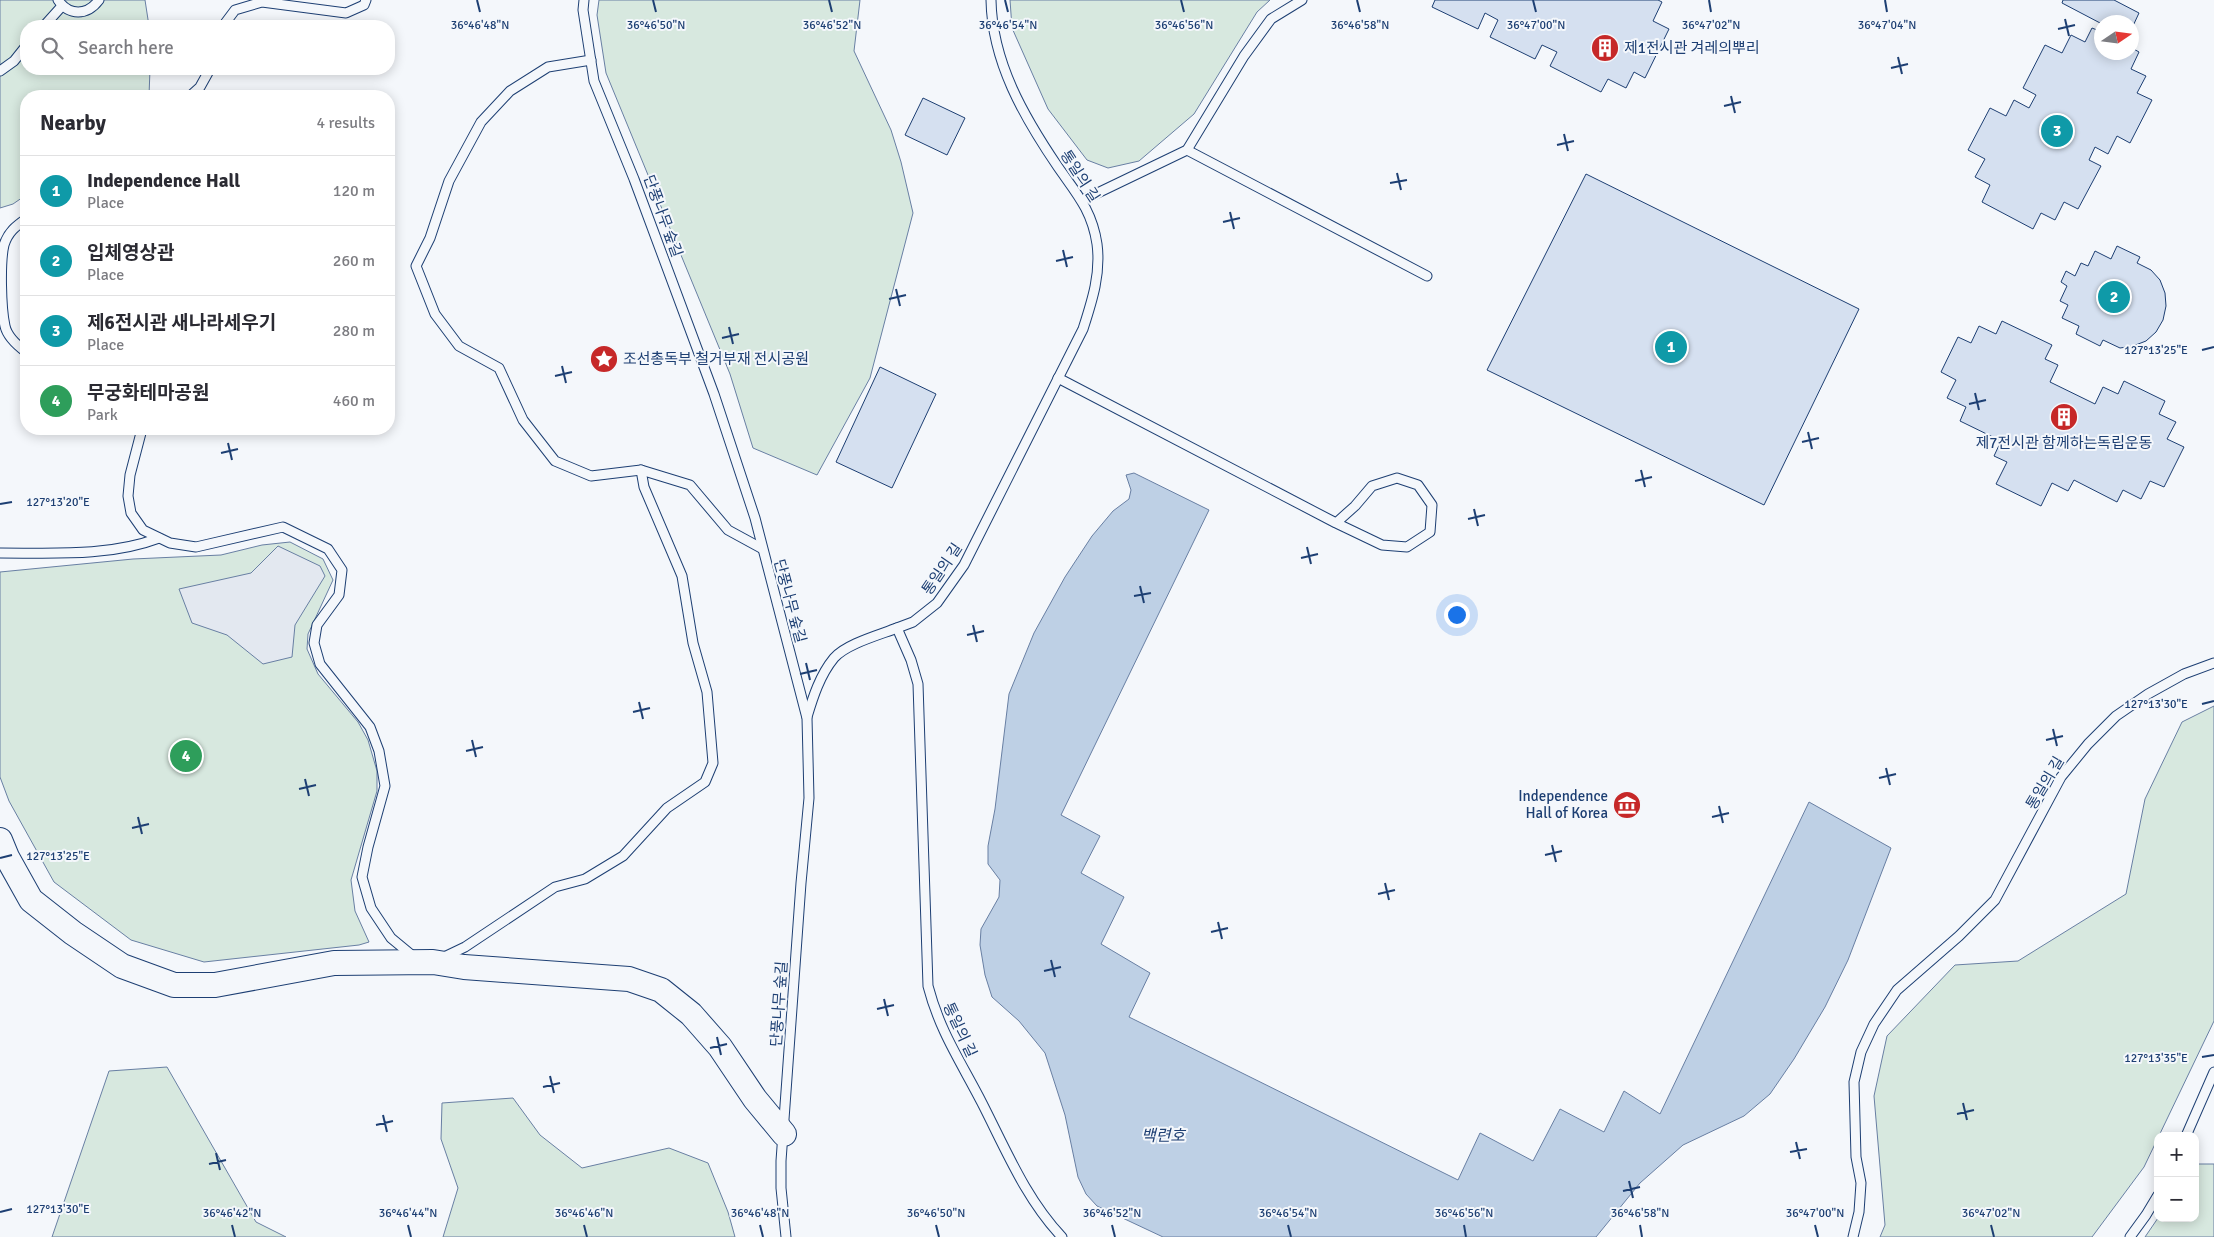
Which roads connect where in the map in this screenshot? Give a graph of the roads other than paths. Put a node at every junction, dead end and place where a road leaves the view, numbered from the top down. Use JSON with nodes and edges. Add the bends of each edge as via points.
{"nodes":[{"id":1,"x":99,"y":0,"type":"edge"},
{"id":2,"x":366,"y":0,"type":"edge"},
{"id":3,"x":584,"y":0,"type":"edge"},
{"id":4,"x":991,"y":0,"type":"edge"},
{"id":5,"x":1302,"y":0,"type":"edge"},
{"id":6,"x":60,"y":3,"type":"edge"},
{"id":7,"x":48,"y":20,"type":"edge"},
{"id":8,"x":228,"y":20,"type":"edge"},
{"id":9,"x":20,"y":54,"type":"edge"},
{"id":10,"x":591,"y":60,"type":"junction"},
{"id":11,"x":0,"y":71,"type":"edge"},
{"id":12,"x":207,"y":75,"type":"edge"},
{"id":13,"x":197,"y":90,"type":"edge"},
{"id":14,"x":1187,"y":150,"type":"junction"},
{"id":15,"x":1082,"y":200,"type":"junction"},
{"id":16,"x":20,"y":223,"type":"edge"},
{"id":17,"x":1427,"y":276,"type":"dead end"},
{"id":18,"x":20,"y":347,"type":"edge"},
{"id":19,"x":1058,"y":378,"type":"junction"},
{"id":20,"x":140,"y":435,"type":"edge"},
{"id":21,"x":641,"y":470,"type":"junction"},
{"id":22,"x":1336,"y":523,"type":"junction"},
{"id":23,"x":159,"y":538,"type":"junction"},
{"id":24,"x":761,"y":548,"type":"junction"},
{"id":25,"x":0,"y":553,"type":"edge"},
{"id":26,"x":896,"y":628,"type":"junction"},
{"id":27,"x":2214,"y":662,"type":"edge"},
{"id":28,"x":807,"y":718,"type":"junction"},
{"id":29,"x":0,"y":840,"type":"edge"},
{"id":30,"x":426,"y":962,"type":"junction"},
{"id":31,"x":2214,"y":1072,"type":"edge"},
{"id":32,"x":2188,"y":1132,"type":"edge"},
{"id":33,"x":784,"y":1134,"type":"junction"},
{"id":34,"x":2154,"y":1202,"type":"edge"},
{"id":35,"x":786,"y":1237,"type":"edge"},
{"id":36,"x":1062,"y":1237,"type":"edge"},
{"id":37,"x":1853,"y":1237,"type":"edge"},
{"id":38,"x":2130,"y":1237,"type":"edge"}],
"edges":[{"from":1,"to":6,"type":"lane","via":[[87,11],[79,12],[71,11]]},
{"from":2,"to":8,"type":"lane","via":[[364,5],[346,13],[262,2],[235,10]]},
{"from":3,"to":10,"type":"lane","name":"단풍나무 숲길"},
{"from":4,"to":15,"type":"lane","name":"통일의 길","via":[[995,39],[1012,88],[1028,120]]},
{"from":5,"to":14,"type":"lane","via":[[1271,19],[1244,56]]},
{"from":6,"to":7,"type":"lane"},
{"from":9,"to":11,"type":"lane"},
{"from":10,"to":21,"type":"lane","via":[[548,67],[510,91],[481,122],[449,181],[430,238],[416,266],[434,314],[458,346],[499,368],[523,420],[555,462],[592,476]]},
{"from":10,"to":24,"type":"lane","name":"단풍나무 숲길","via":[[594,81],[714,394],[755,518]]},
{"from":12,"to":13,"type":"lane"},
{"from":14,"to":15,"type":"lane"},
{"from":14,"to":17,"type":"lane"},
{"from":15,"to":19,"type":"lane","name":"통일의 길","via":[[1097,244],[1095,294],[1083,329]]},
{"from":16,"to":18,"type":"lane","via":[[13,228],[4,244],[1,270],[5,327]]},
{"from":19,"to":22,"type":"lane"},
{"from":19,"to":26,"type":"lane","name":"통일의 길","via":[[964,565],[938,603],[913,622]]},
{"from":20,"to":23,"type":"lane","via":[[130,475],[128,496],[131,513],[143,530]]},
{"from":21,"to":24,"type":"lane","via":[[690,485],[728,530]]},
{"from":21,"to":30,"type":"lane","via":[[644,487],[682,576],[693,643],[706,692],[714,763],[705,782],[667,808],[623,856],[585,879],[555,887],[465,948]]},
{"from":22,"to":22,"type":"lane","via":[[1382,545],[1407,547],[1430,532],[1432,505],[1418,485],[1397,478],[1372,486]]},
{"from":23,"to":25,"type":"lane","via":[[137,546],[69,553]]},
{"from":23,"to":30,"type":"lane","via":[[196,547],[283,527],[328,549],[342,570],[339,595],[317,625],[314,643],[320,664],[370,727],[379,751],[385,786],[362,877],[371,908],[392,938]]},
{"from":24,"to":28,"type":"lane","name":"단풍나무 숲길"},
{"from":26,"to":28,"type":"lane","via":[[834,657],[813,695]]},
{"from":26,"to":36,"type":"lane","name":"통일의 길","via":[[918,684],[928,986],[935,1013],[1018,1176],[1047,1222]]},
{"from":27,"to":37,"type":"lane","name":"통일의 길","via":[[2148,694],[2116,716],[2088,744],[2061,777],[1995,900],[1897,990],[1874,1024],[1861,1052],[1854,1082],[1856,1157],[1861,1183]]},
{"from":28,"to":33,"type":"lane","name":"단풍나무 숲길","via":[[809,798]]},
{"from":29,"to":30,"type":"street","via":[[31,900],[122,966],[174,985],[215,985],[334,963]]},
{"from":30,"to":33,"type":"street","via":[[629,978],[661,990],[691,1014],[720,1047],[755,1099]]},
{"from":31,"to":32,"type":"lane"},
{"from":33,"to":35,"type":"lane","name":"단풍나무 숲길","via":[[781,1188]]},
{"from":34,"to":38,"type":"lane"}]}
